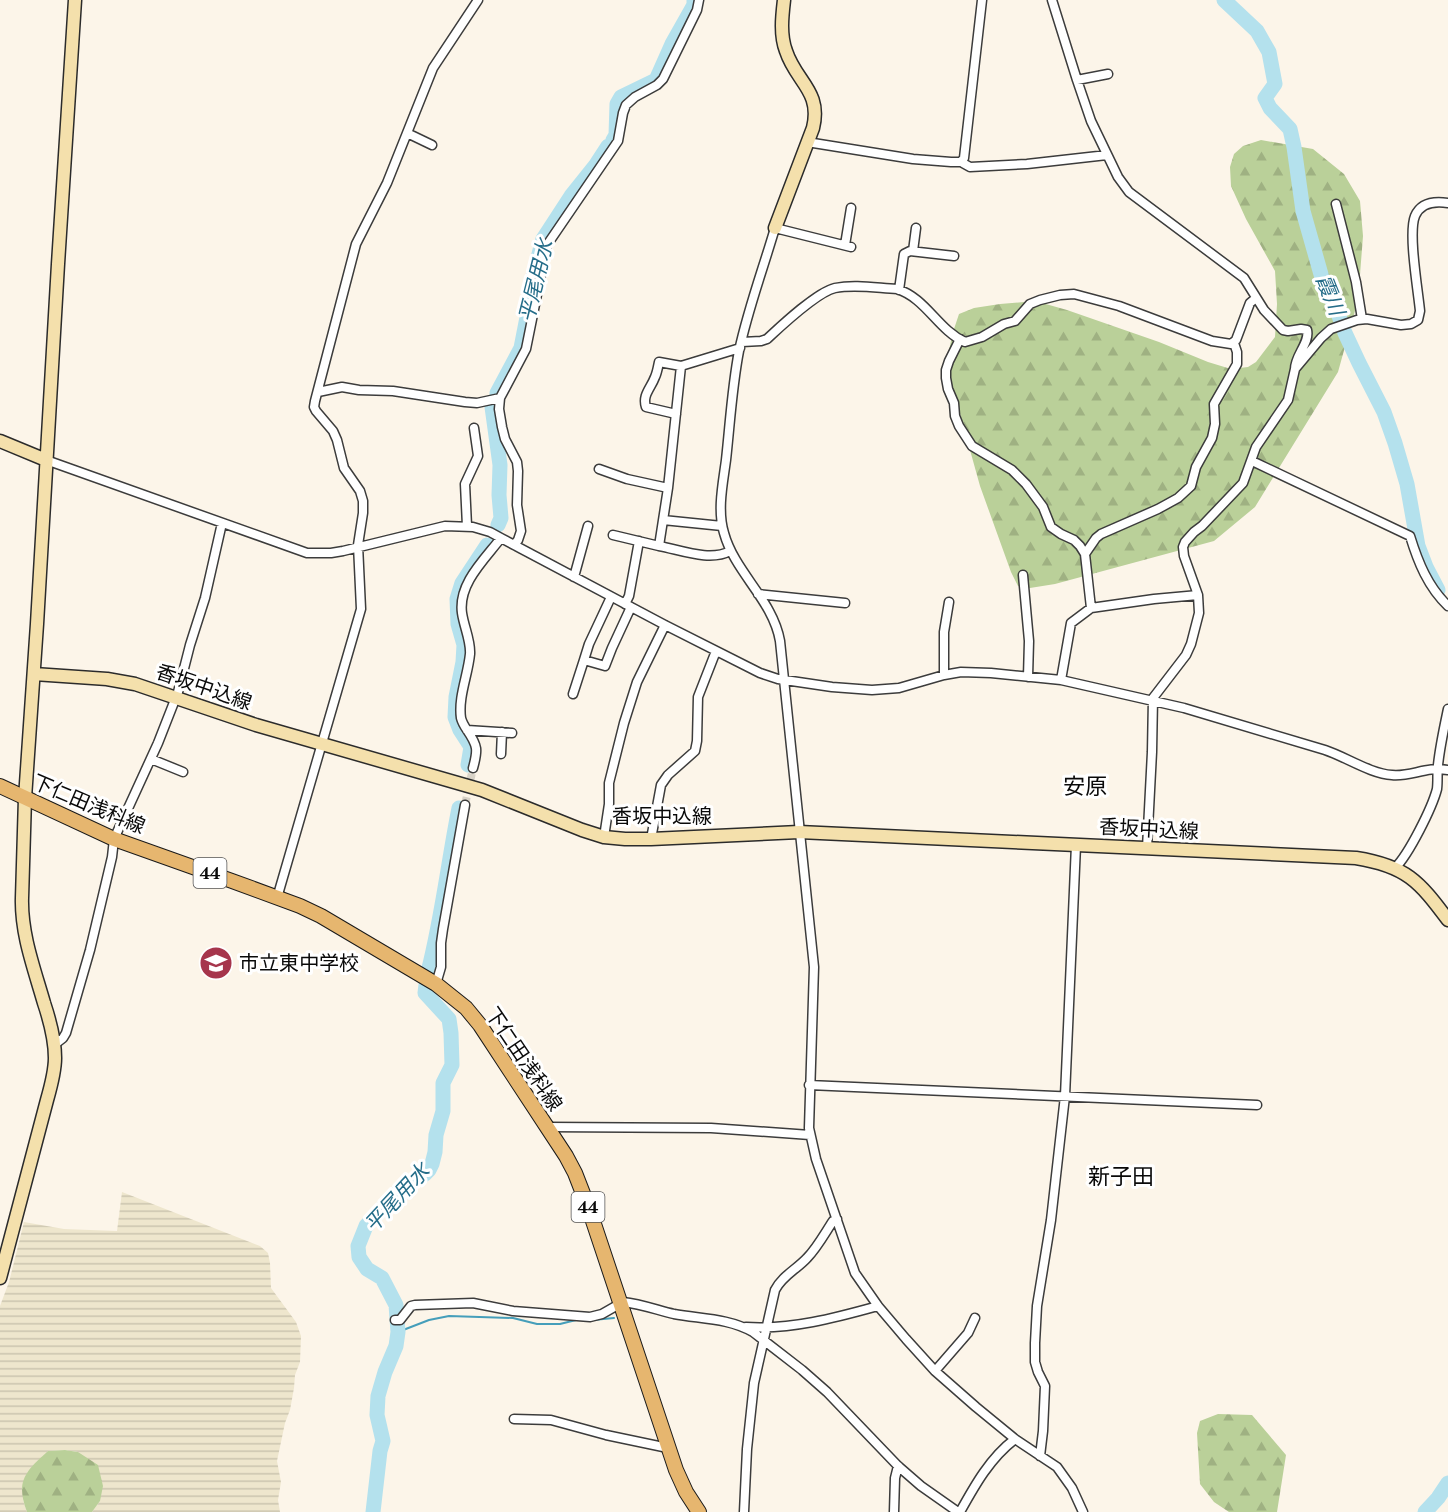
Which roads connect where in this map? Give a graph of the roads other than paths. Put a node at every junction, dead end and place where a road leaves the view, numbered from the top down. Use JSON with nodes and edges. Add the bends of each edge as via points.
{"nodes":[{"id":1,"x":75,"y":0,"type":"edge"},
{"id":2,"x":478,"y":0,"type":"edge"},
{"id":3,"x":699,"y":0,"type":"edge"},
{"id":4,"x":784,"y":0,"type":"edge"},
{"id":5,"x":982,"y":0,"type":"edge"},
{"id":6,"x":1052,"y":0,"type":"edge"},
{"id":7,"x":1108,"y":74,"type":"dead end"},
{"id":8,"x":1077,"y":80,"type":"junction"},
{"id":9,"x":407,"y":134,"type":"junction"},
{"id":10,"x":807,"y":142,"type":"junction"},
{"id":11,"x":432,"y":145,"type":"dead end"},
{"id":12,"x":1107,"y":155,"type":"junction"},
{"id":13,"x":961,"y":162,"type":"junction"},
{"id":14,"x":1448,"y":203,"type":"edge"},
{"id":15,"x":1336,"y":204,"type":"dead end"},
{"id":16,"x":851,"y":207,"type":"dead end"},
{"id":17,"x":776,"y":228,"type":"junction"},
{"id":18,"x":916,"y":228,"type":"dead end"},
{"id":19,"x":913,"y":251,"type":"junction"},
{"id":20,"x":954,"y":256,"type":"dead end"},
{"id":21,"x":899,"y":290,"type":"junction"},
{"id":22,"x":1257,"y":298,"type":"junction"},
{"id":23,"x":1362,"y":319,"type":"junction"},
{"id":24,"x":960,"y":339,"type":"junction"},
{"id":25,"x":1234,"y":343,"type":"junction"},
{"id":26,"x":741,"y":345,"type":"junction"},
{"id":27,"x":681,"y":366,"type":"junction"},
{"id":28,"x":1295,"y":369,"type":"junction"},
{"id":29,"x":318,"y":392,"type":"junction"},
{"id":30,"x":500,"y":398,"type":"junction"},
{"id":31,"x":676,"y":414,"type":"junction"},
{"id":32,"x":474,"y":428,"type":"dead end"},
{"id":33,"x":0,"y":441,"type":"edge"},
{"id":34,"x":46,"y":460,"type":"junction"},
{"id":35,"x":1252,"y":461,"type":"junction"},
{"id":36,"x":599,"y":469,"type":"dead end"},
{"id":37,"x":668,"y":488,"type":"junction"},
{"id":38,"x":663,"y":520,"type":"junction"},
{"id":39,"x":222,"y":523,"type":"junction"},
{"id":40,"x":467,"y":526,"type":"junction"},
{"id":41,"x":588,"y":526,"type":"dead end"},
{"id":42,"x":722,"y":526,"type":"junction"},
{"id":43,"x":613,"y":535,"type":"dead end"},
{"id":44,"x":501,"y":538,"type":"junction"},
{"id":45,"x":639,"y":541,"type":"junction"},
{"id":46,"x":514,"y":545,"type":"junction"},
{"id":47,"x":659,"y":546,"type":"junction"},
{"id":48,"x":359,"y":548,"type":"junction"},
{"id":49,"x":730,"y":551,"type":"junction"},
{"id":50,"x":1085,"y":554,"type":"junction"},
{"id":51,"x":1023,"y":575,"type":"dead end"},
{"id":52,"x":573,"y":577,"type":"junction"},
{"id":53,"x":758,"y":594,"type":"junction"},
{"id":54,"x":1198,"y":595,"type":"junction"},
{"id":55,"x":612,"y":597,"type":"junction"},
{"id":56,"x":949,"y":602,"type":"dead end"},
{"id":57,"x":845,"y":603,"type":"dead end"},
{"id":58,"x":628,"y":605,"type":"junction"},
{"id":59,"x":1448,"y":606,"type":"edge"},
{"id":60,"x":1091,"y":608,"type":"junction"},
{"id":61,"x":664,"y":625,"type":"junction"},
{"id":62,"x":716,"y":651,"type":"junction"},
{"id":63,"x":584,"y":660,"type":"junction"},
{"id":64,"x":34,"y":674,"type":"junction"},
{"id":65,"x":944,"y":675,"type":"junction"},
{"id":66,"x":1028,"y":676,"type":"junction"},
{"id":67,"x":784,"y":680,"type":"junction"},
{"id":68,"x":1061,"y":680,"type":"junction"},
{"id":69,"x":573,"y":694,"type":"dead end"},
{"id":70,"x":176,"y":698,"type":"junction"},
{"id":71,"x":1153,"y":700,"type":"junction"},
{"id":72,"x":1448,"y":709,"type":"edge"},
{"id":73,"x":467,"y":730,"type":"junction"},
{"id":74,"x":321,"y":744,"type":"junction"},
{"id":75,"x":501,"y":754,"type":"dead end"},
{"id":76,"x":151,"y":759,"type":"junction"},
{"id":77,"x":473,"y":768,"type":"tunnel mouth"},
{"id":78,"x":1438,"y":769,"type":"junction"},
{"id":79,"x":1448,"y":770,"type":"edge"},
{"id":80,"x":183,"y":772,"type":"dead end"},
{"id":81,"x":0,"y":786,"type":"edge"},
{"id":82,"x":25,"y":798,"type":"junction"},
{"id":83,"x":465,"y":806,"type":"tunnel mouth"},
{"id":84,"x":799,"y":832,"type":"junction"},
{"id":85,"x":604,"y":837,"type":"junction"},
{"id":86,"x":114,"y":839,"type":"junction"},
{"id":87,"x":651,"y":839,"type":"junction"},
{"id":88,"x":1076,"y":845,"type":"junction"},
{"id":89,"x":1147,"y":848,"type":"junction"},
{"id":90,"x":1395,"y":868,"type":"junction"},
{"id":91,"x":277,"y":898,"type":"junction"},
{"id":92,"x":1448,"y":920,"type":"edge"},
{"id":93,"x":436,"y":984,"type":"junction"},
{"id":94,"x":54,"y":1045,"type":"junction"},
{"id":95,"x":809,"y":1085,"type":"junction"},
{"id":96,"x":1065,"y":1096,"type":"junction"},
{"id":97,"x":1257,"y":1105,"type":"dead end"},
{"id":98,"x":546,"y":1127,"type":"junction"},
{"id":99,"x":810,"y":1135,"type":"junction"},
{"id":100,"x":837,"y":1219,"type":"junction"},
{"id":101,"x":0,"y":1278,"type":"edge"},
{"id":102,"x":620,"y":1303,"type":"junction"},
{"id":103,"x":878,"y":1306,"type":"junction"},
{"id":104,"x":975,"y":1318,"type":"dead end"},
{"id":105,"x":397,"y":1320,"type":"dead end"},
{"id":106,"x":742,"y":1326,"type":"junction"},
{"id":107,"x":767,"y":1328,"type":"junction"},
{"id":108,"x":764,"y":1342,"type":"junction"},
{"id":109,"x":935,"y":1371,"type":"junction"},
{"id":110,"x":514,"y":1419,"type":"dead end"},
{"id":111,"x":1015,"y":1439,"type":"junction"},
{"id":112,"x":668,"y":1448,"type":"junction"},
{"id":113,"x":1040,"y":1456,"type":"junction"},
{"id":114,"x":898,"y":1466,"type":"junction"},
{"id":115,"x":699,"y":1512,"type":"edge"},
{"id":116,"x":744,"y":1512,"type":"edge"},
{"id":117,"x":894,"y":1512,"type":"edge"},
{"id":118,"x":959,"y":1512,"type":"edge"},
{"id":119,"x":1083,"y":1512,"type":"edge"}],
"edges":[{"from":1,"to":34,"type":"main road"},
{"from":2,"to":9,"type":"street","via":[[433,68]]},
{"from":3,"to":30,"type":"street","via":[[663,79],[627,105],[618,141],[547,244],[525,349]]},
{"from":4,"to":10,"type":"main road","via":[[782,32],[786,53],[815,105],[815,120]]},
{"from":5,"to":13,"type":"street","via":[[966,147]]},
{"from":6,"to":8,"type":"street"},
{"from":7,"to":8,"type":"street"},
{"from":8,"to":12,"type":"street"},
{"from":9,"to":11,"type":"street"},
{"from":9,"to":29,"type":"street","via":[[356,244]]},
{"from":10,"to":13,"type":"street","via":[[913,159]]},
{"from":10,"to":17,"type":"main road"},
{"from":12,"to":13,"type":"street","via":[[970,167]]},
{"from":12,"to":22,"type":"street","via":[[1129,192],[1244,278]]},
{"from":14,"to":23,"type":"street","via":[[1426,204],[1414,220],[1418,320],[1401,325]]},
{"from":15,"to":23,"type":"street"},
{"from":16,"to":17,"type":"street","via":[[848,246]]},
{"from":17,"to":26,"type":"street"},
{"from":18,"to":19,"type":"street"},
{"from":19,"to":20,"type":"street"},
{"from":19,"to":21,"type":"street","via":[[904,254]]},
{"from":21,"to":24,"type":"street","via":[[916,299]]},
{"from":21,"to":26,"type":"street","via":[[829,290],[767,339]]},
{"from":22,"to":25,"type":"street","via":[[1250,303]]},
{"from":22,"to":28,"type":"street","via":[[1283,330],[1307,330],[1308,337]]},
{"from":23,"to":28,"type":"street","via":[[1331,329]]},
{"from":24,"to":25,"type":"street","via":[[965,342],[982,337],[1015,321],[1030,304],[1040,300],[1074,294],[1119,306],[1212,341]]},
{"from":24,"to":50,"type":"street","via":[[946,378],[955,416],[966,439],[1012,470],[1043,507],[1051,527],[1074,540]]},
{"from":25,"to":50,"type":"street","via":[[1238,364],[1214,404],[1212,438],[1196,467],[1191,486],[1158,509],[1101,534]]},
{"from":26,"to":27,"type":"street"},
{"from":26,"to":42,"type":"street","via":[[735,372]]},
{"from":27,"to":31,"type":"street"},
{"from":27,"to":31,"type":"street","via":[[659,362],[645,397],[646,407]]},
{"from":28,"to":35,"type":"street","via":[[1288,400],[1256,447]]},
{"from":29,"to":30,"type":"street","via":[[342,387],[477,403]]},
{"from":29,"to":48,"type":"street","via":[[316,411],[333,431],[344,468],[363,501]]},
{"from":30,"to":46,"type":"street","via":[[505,440],[518,471],[520,531]]},
{"from":31,"to":37,"type":"street"},
{"from":32,"to":40,"type":"street","via":[[478,456],[465,484]]},
{"from":33,"to":34,"type":"main road"},
{"from":34,"to":39,"type":"street"},
{"from":34,"to":64,"type":"main road"},
{"from":35,"to":54,"type":"street","via":[[1243,483],[1189,537],[1183,548]]},
{"from":35,"to":59,"type":"street","via":[[1410,536],[1429,584]]},
{"from":36,"to":37,"type":"street"},
{"from":37,"to":38,"type":"street"},
{"from":38,"to":42,"type":"street"},
{"from":38,"to":47,"type":"street"},
{"from":39,"to":48,"type":"street","via":[[306,553]]},
{"from":39,"to":70,"type":"street"},
{"from":40,"to":44,"type":"street"},
{"from":40,"to":48,"type":"street","via":[[429,529]]},
{"from":41,"to":52,"type":"street"},
{"from":42,"to":49,"type":"street"},
{"from":43,"to":45,"type":"street"},
{"from":44,"to":46,"type":"street"},
{"from":44,"to":73,"type":"street","via":[[470,579],[463,595],[470,652],[461,718]]},
{"from":45,"to":47,"type":"street"},
{"from":45,"to":58,"type":"street"},
{"from":46,"to":52,"type":"street"},
{"from":47,"to":49,"type":"street","via":[[711,556]]},
{"from":48,"to":74,"type":"street","via":[[360,615]]},
{"from":49,"to":53,"type":"street"},
{"from":50,"to":60,"type":"street"},
{"from":51,"to":66,"type":"street"},
{"from":52,"to":55,"type":"street"},
{"from":53,"to":57,"type":"street"},
{"from":53,"to":67,"type":"street","via":[[777,628]]},
{"from":54,"to":60,"type":"street"},
{"from":54,"to":71,"type":"street","via":[[1199,613],[1191,644]]},
{"from":55,"to":58,"type":"street"},
{"from":55,"to":63,"type":"street"},
{"from":56,"to":65,"type":"street"},
{"from":58,"to":61,"type":"street"},
{"from":58,"to":63,"type":"street","via":[[605,666]]},
{"from":60,"to":68,"type":"street","via":[[1071,623]]},
{"from":61,"to":62,"type":"street"},
{"from":61,"to":85,"type":"street","via":[[637,682],[624,723],[609,783]]},
{"from":62,"to":67,"type":"street"},
{"from":62,"to":87,"type":"street","via":[[698,697],[696,746],[661,785]]},
{"from":63,"to":69,"type":"street"},
{"from":64,"to":70,"type":"main road","name":"香坂中込線","via":[[122,682]]},
{"from":64,"to":82,"type":"main road"},
{"from":65,"to":66,"type":"street","via":[[975,672]]},
{"from":65,"to":67,"type":"street","via":[[879,690]]},
{"from":66,"to":68,"type":"street"},
{"from":67,"to":84,"type":"street"},
{"from":68,"to":71,"type":"street"},
{"from":70,"to":74,"type":"main road","name":"香坂中込線"},
{"from":70,"to":76,"type":"street"},
{"from":71,"to":78,"type":"street","via":[[1325,750],[1388,775]]},
{"from":71,"to":89,"type":"street"},
{"from":72,"to":78,"type":"street"},
{"from":73,"to":75,"type":"street","via":[[507,733]]},
{"from":73,"to":77,"type":"street","via":[[477,749]]},
{"from":74,"to":85,"type":"main road","name":"香坂中込線","via":[[482,790]]},
{"from":74,"to":91,"type":"street"},
{"from":76,"to":80,"type":"street"},
{"from":76,"to":86,"type":"street"},
{"from":78,"to":79,"type":"street"},
{"from":78,"to":90,"type":"street","via":[[1436,790],[1427,814]]},
{"from":81,"to":82,"type":"main road","name":"下仁田浅科線","number":"44"},
{"from":82,"to":86,"type":"main road","name":"下仁田浅科線","number":"44"},
{"from":82,"to":94,"type":"main road","via":[[21,912]]},
{"from":83,"to":93,"type":"street"},
{"from":84,"to":87,"type":"main road","name":"香坂中込線"},
{"from":84,"to":88,"type":"main road","name":"香坂中込線"},
{"from":84,"to":95,"type":"street","via":[[814,967]]},
{"from":85,"to":87,"type":"main road","name":"香坂中込線"},
{"from":86,"to":91,"type":"main road","name":"下仁田浅科線","number":"44"},
{"from":86,"to":94,"type":"street","via":[[90,950],[66,1033]]},
{"from":88,"to":89,"type":"main road","name":"香坂中込線"},
{"from":88,"to":96,"type":"street"},
{"from":89,"to":90,"type":"main road","name":"香坂中込線","via":[[1356,858]]},
{"from":90,"to":92,"type":"main road","name":"香坂中込線","via":[[1415,881]]},
{"from":91,"to":93,"type":"main road","name":"下仁田浅科線","number":"44","via":[[321,916]]},
{"from":93,"to":98,"type":"main road","name":"下仁田浅科線","number":"44","via":[[480,1025]]},
{"from":94,"to":101,"type":"main road","via":[[51,1085]]},
{"from":95,"to":96,"type":"street"},
{"from":95,"to":99,"type":"street"},
{"from":96,"to":97,"type":"street"},
{"from":96,"to":113,"type":"street","via":[[1037,1306],[1035,1362],[1045,1386]]},
{"from":98,"to":99,"type":"street","via":[[711,1128]]},
{"from":98,"to":102,"type":"main road","name":"下仁田浅科線","number":"44","via":[[582,1188]]},
{"from":99,"to":100,"type":"street"},
{"from":100,"to":103,"type":"street","via":[[855,1273]]},
{"from":100,"to":107,"type":"street","via":[[807,1258],[777,1286]]},
{"from":102,"to":105,"type":"street","via":[[590,1317],[473,1304],[415,1305]]},
{"from":102,"to":106,"type":"street"},
{"from":102,"to":112,"type":"main road","name":"下仁田浅科線","number":"44"},
{"from":103,"to":107,"type":"street","via":[[823,1320]]},
{"from":103,"to":109,"type":"street"},
{"from":104,"to":109,"type":"street","via":[[968,1333]]},
{"from":106,"to":107,"type":"street"},
{"from":106,"to":108,"type":"street"},
{"from":107,"to":108,"type":"street"},
{"from":108,"to":114,"type":"street","via":[[827,1392]]},
{"from":108,"to":116,"type":"street","via":[[754,1383]]},
{"from":109,"to":111,"type":"street"},
{"from":110,"to":112,"type":"street","via":[[551,1420]]},
{"from":111,"to":113,"type":"street"},
{"from":111,"to":118,"type":"street","via":[[987,1468]]},
{"from":112,"to":115,"type":"main road","name":"下仁田浅科線","number":"44"},
{"from":113,"to":119,"type":"street","via":[[1064,1475]]},
{"from":114,"to":117,"type":"street"},
{"from":114,"to":118,"type":"street"}]}
